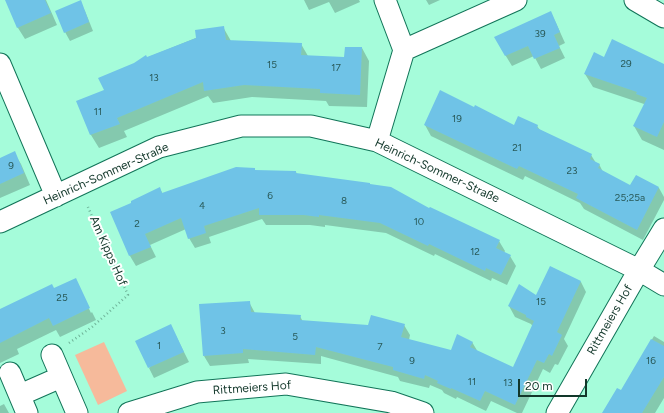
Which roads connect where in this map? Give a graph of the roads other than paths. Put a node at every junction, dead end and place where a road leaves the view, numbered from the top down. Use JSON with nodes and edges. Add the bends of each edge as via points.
{"nodes":[{"id":1,"x":385,"y":0,"type":"edge"},
{"id":2,"x":516,"y":0,"type":"edge"},
{"id":3,"x":636,"y":0,"type":"edge"},
{"id":4,"x":664,"y":17,"type":"edge"},
{"id":5,"x":404,"y":50,"type":"junction"},
{"id":6,"x":0,"y":64,"type":"edge"},
{"id":7,"x":378,"y":141,"type":"junction"},
{"id":8,"x":56,"y":196,"type":"junction"},
{"id":9,"x":0,"y":222,"type":"edge"},
{"id":10,"x":664,"y":229,"type":"edge"},
{"id":11,"x":639,"y":270,"type":"junction"},
{"id":12,"x":664,"y":285,"type":"edge"},
{"id":13,"x":52,"y":355,"type":"road end"},
{"id":14,"x":10,"y":373,"type":"dead end"},
{"id":15,"x":61,"y":377,"type":"junction"},
{"id":16,"x":23,"y":404,"type":"edge"},
{"id":17,"x":77,"y":413,"type":"edge"},
{"id":18,"x":129,"y":413,"type":"edge"},
{"id":19,"x":423,"y":413,"type":"edge"},
{"id":20,"x":557,"y":413,"type":"edge"}],
"edges":[{"from":1,"to":5,"type":"street"},
{"from":2,"to":5,"type":"street"},
{"from":3,"to":4,"type":"street"},
{"from":5,"to":7,"type":"street"},
{"from":6,"to":8,"type":"street"},
{"from":7,"to":8,"type":"street","name":"Heinrich-Sommer-Straße","via":[[311,126],[241,126],[159,147]]},
{"from":7,"to":11,"type":"street","name":"Heinrich-Sommer-Straße"},
{"from":8,"to":9,"type":"street","name":"Heinrich-Sommer-Straße"},
{"from":10,"to":11,"type":"street"},
{"from":11,"to":12,"type":"street","name":"Heinrich-Sommer-Straße"},
{"from":11,"to":20,"type":"street","name":"Rittmeiers Hof"},
{"from":13,"to":15,"type":"street"},
{"from":14,"to":16,"type":"street"},
{"from":15,"to":16,"type":"street"},
{"from":15,"to":17,"type":"street"},
{"from":18,"to":19,"type":"street","name":"Rittmeiers Hof","via":[[197,392],[286,384],[391,402]]}]}
